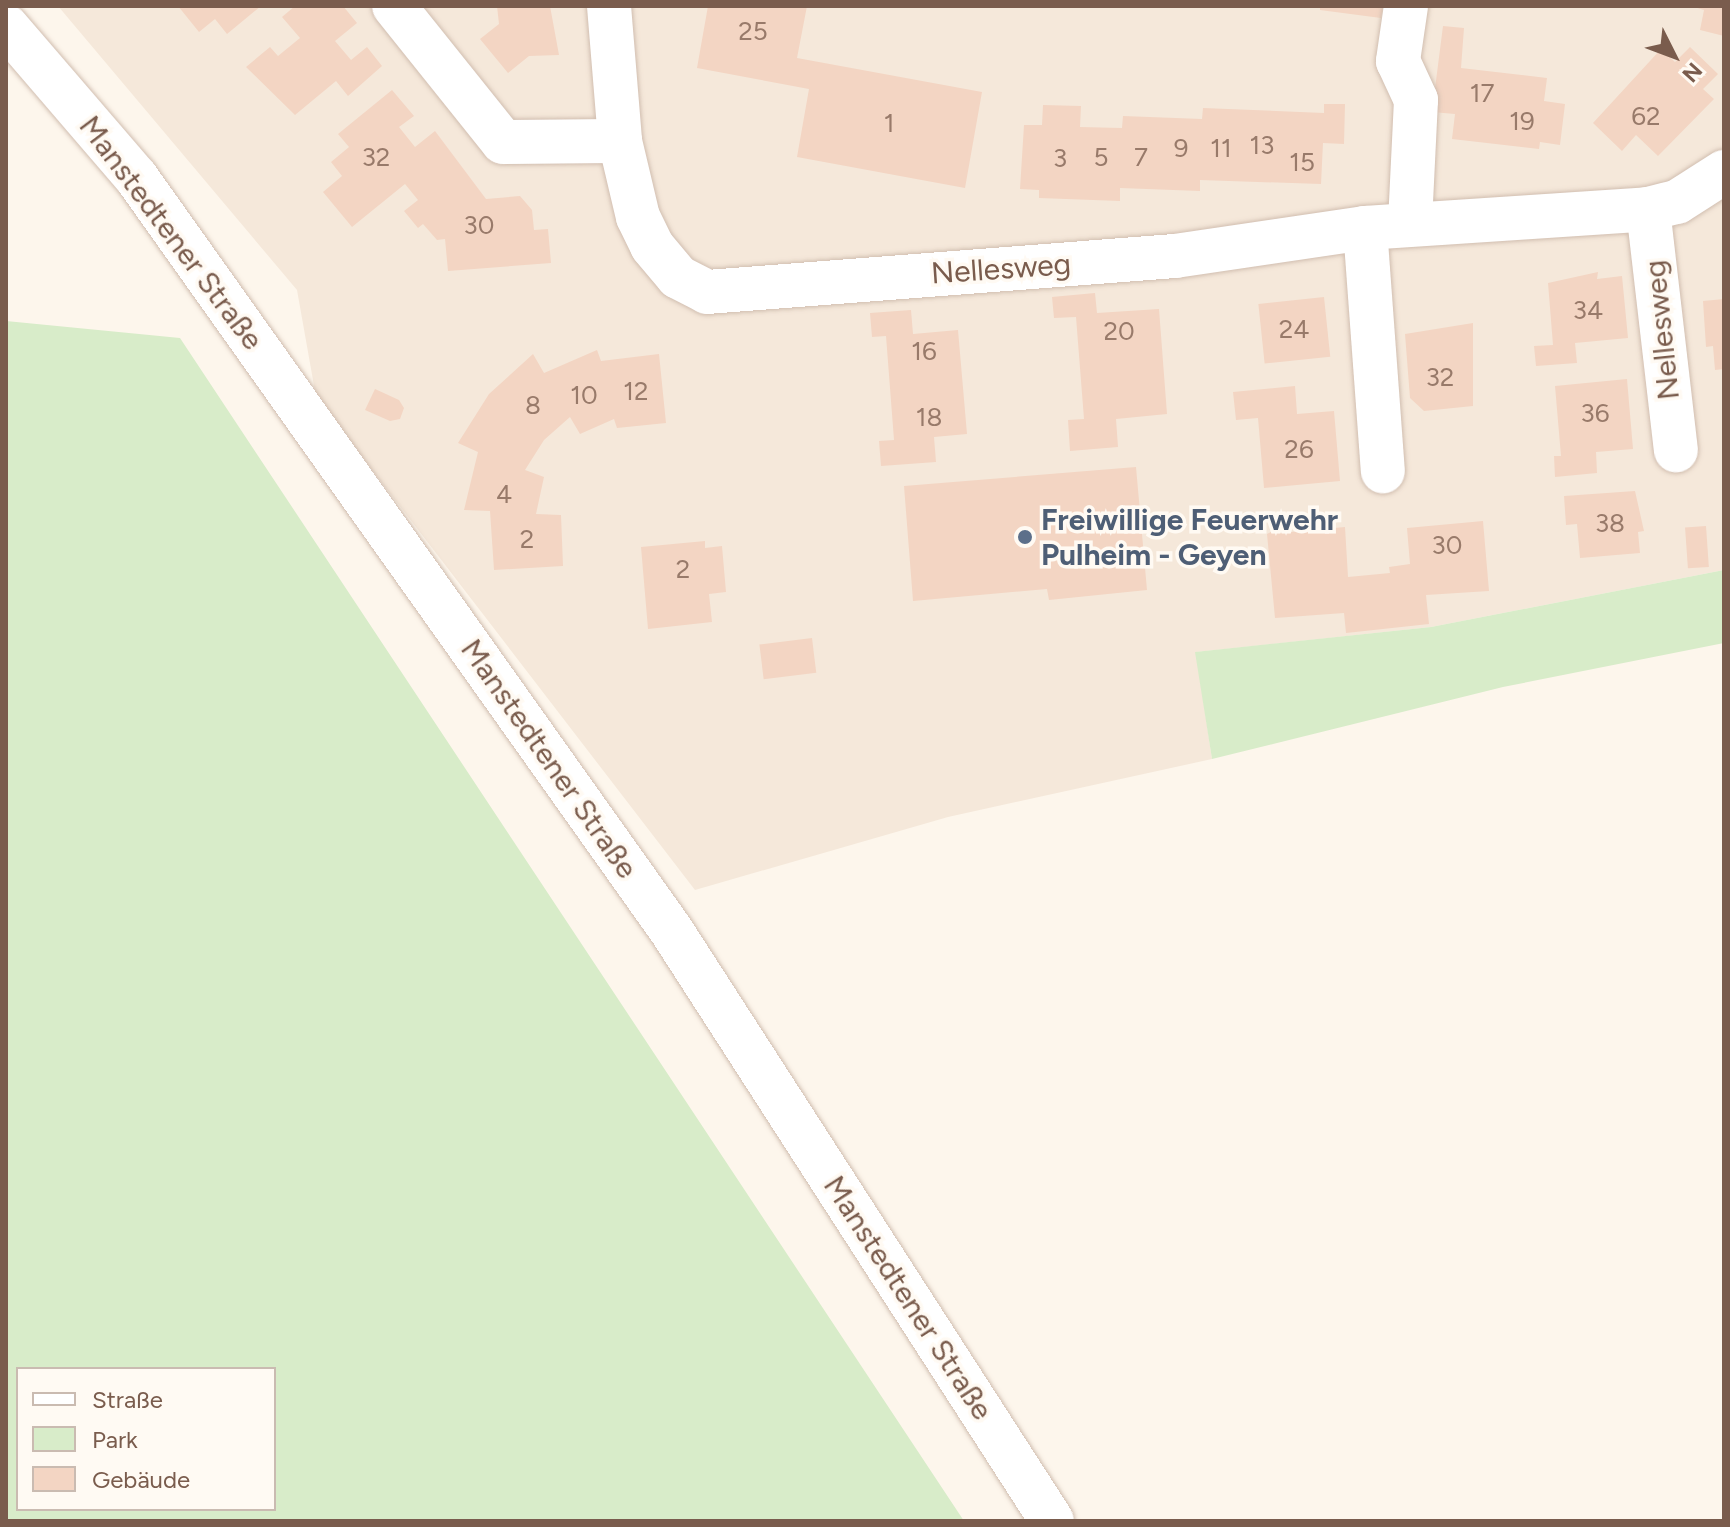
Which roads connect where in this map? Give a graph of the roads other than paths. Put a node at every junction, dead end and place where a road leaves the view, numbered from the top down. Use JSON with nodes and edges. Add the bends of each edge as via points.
{"nodes":[{"id":1,"x":394,"y":6,"type":"edge"},
{"id":2,"x":609,"y":6,"type":"edge"},
{"id":3,"x":1406,"y":6,"type":"edge"},
{"id":4,"x":6,"y":26,"type":"edge"},
{"id":5,"x":620,"y":141,"type":"junction"},
{"id":6,"x":1697,"y":192,"type":"edge"},
{"id":7,"x":1410,"y":224,"type":"junction"},
{"id":8,"x":1365,"y":228,"type":"junction"},
{"id":9,"x":1676,"y":450,"type":"dead end"},
{"id":10,"x":1383,"y":471,"type":"dead end"},
{"id":11,"x":1052,"y":1521,"type":"edge"}],
"edges":[{"from":1,"to":5,"type":"street","via":[[503,142]]},
{"from":2,"to":5,"type":"street","name":"Nellesweg"},
{"from":3,"to":7,"type":"street","via":[[1398,61],[1416,100]]},
{"from":4,"to":11,"type":"street","name":"Manstedtener Straße","via":[[136,177],[671,930]]},
{"from":5,"to":8,"type":"street","name":"Nellesweg","via":[[638,217],[652,246],[678,277],[707,292],[1175,256]]},
{"from":6,"to":7,"type":"street","name":"Nellesweg"},
{"from":6,"to":9,"type":"street","name":"Nellesweg"},
{"from":7,"to":8,"type":"street","name":"Nellesweg"},
{"from":8,"to":10,"type":"street"}]}
